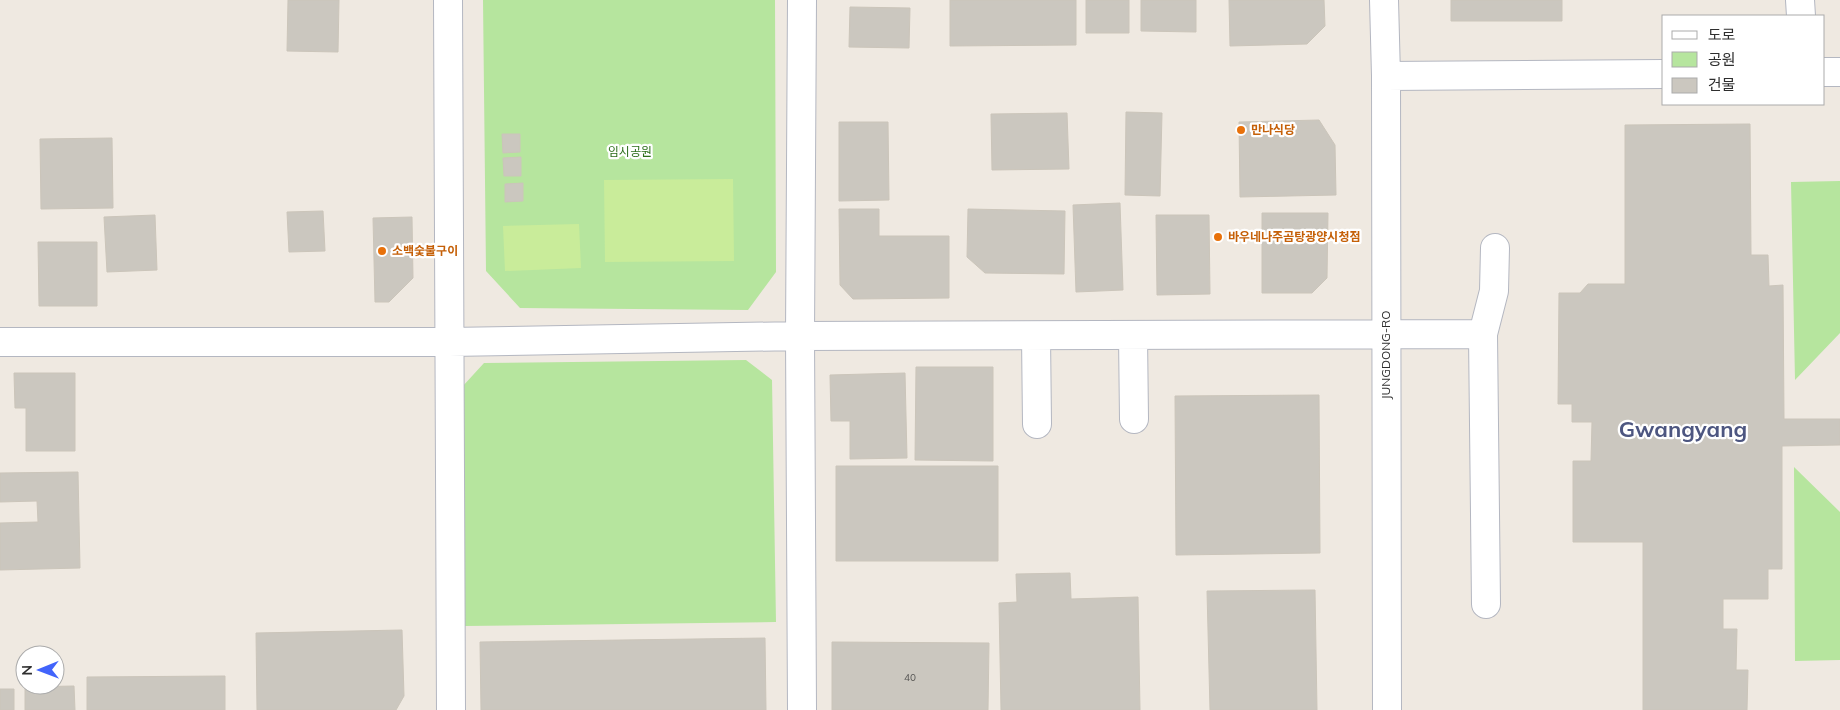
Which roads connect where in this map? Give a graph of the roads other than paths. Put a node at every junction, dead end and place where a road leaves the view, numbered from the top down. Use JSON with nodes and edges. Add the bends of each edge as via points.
{"nodes":[{"id":1,"x":448,"y":0,"type":"edge"},
{"id":2,"x":802,"y":0,"type":"edge"},
{"id":3,"x":1384,"y":0,"type":"edge"},
{"id":4,"x":1800,"y":0,"type":"edge"},
{"id":5,"x":1800,"y":15,"type":"edge"},
{"id":6,"x":1825,"y":72,"type":"edge"},
{"id":7,"x":1840,"y":72,"type":"edge"},
{"id":8,"x":1662,"y":74,"type":"edge"},
{"id":9,"x":1386,"y":76,"type":"junction"},
{"id":10,"x":1495,"y":248,"type":"dead end"},
{"id":11,"x":1483,"y":334,"type":"junction"},
{"id":12,"x":1133,"y":335,"type":"junction"},
{"id":13,"x":800,"y":336,"type":"junction"},
{"id":14,"x":1036,"y":336,"type":"junction"},
{"id":15,"x":1386,"y":336,"type":"junction"},
{"id":16,"x":0,"y":342,"type":"edge"},
{"id":17,"x":449,"y":342,"type":"junction"},
{"id":18,"x":1134,"y":419,"type":"dead end"},
{"id":19,"x":1037,"y":424,"type":"dead end"},
{"id":20,"x":1486,"y":604,"type":"dead end"},
{"id":21,"x":451,"y":710,"type":"edge"},
{"id":22,"x":802,"y":710,"type":"edge"},
{"id":23,"x":1387,"y":710,"type":"edge"}],
"edges":[{"from":1,"to":17,"type":"street"},
{"from":2,"to":13,"type":"street"},
{"from":3,"to":9,"type":"street","name":"JUNGDONG-RO"},
{"from":4,"to":5,"type":"street"},
{"from":6,"to":7,"type":"street"},
{"from":8,"to":9,"type":"street"},
{"from":9,"to":15,"type":"street","name":"JUNGDONG-RO"},
{"from":10,"to":11,"type":"street","via":[[1494,291]]},
{"from":11,"to":15,"type":"street"},
{"from":11,"to":20,"type":"street"},
{"from":12,"to":14,"type":"street"},
{"from":12,"to":15,"type":"street"},
{"from":12,"to":18,"type":"street"},
{"from":13,"to":14,"type":"street"},
{"from":13,"to":17,"type":"street"},
{"from":13,"to":22,"type":"street"},
{"from":14,"to":19,"type":"street"},
{"from":15,"to":23,"type":"street","name":"JUNGDONG-RO"},
{"from":16,"to":17,"type":"street"},
{"from":17,"to":21,"type":"street"}]}
